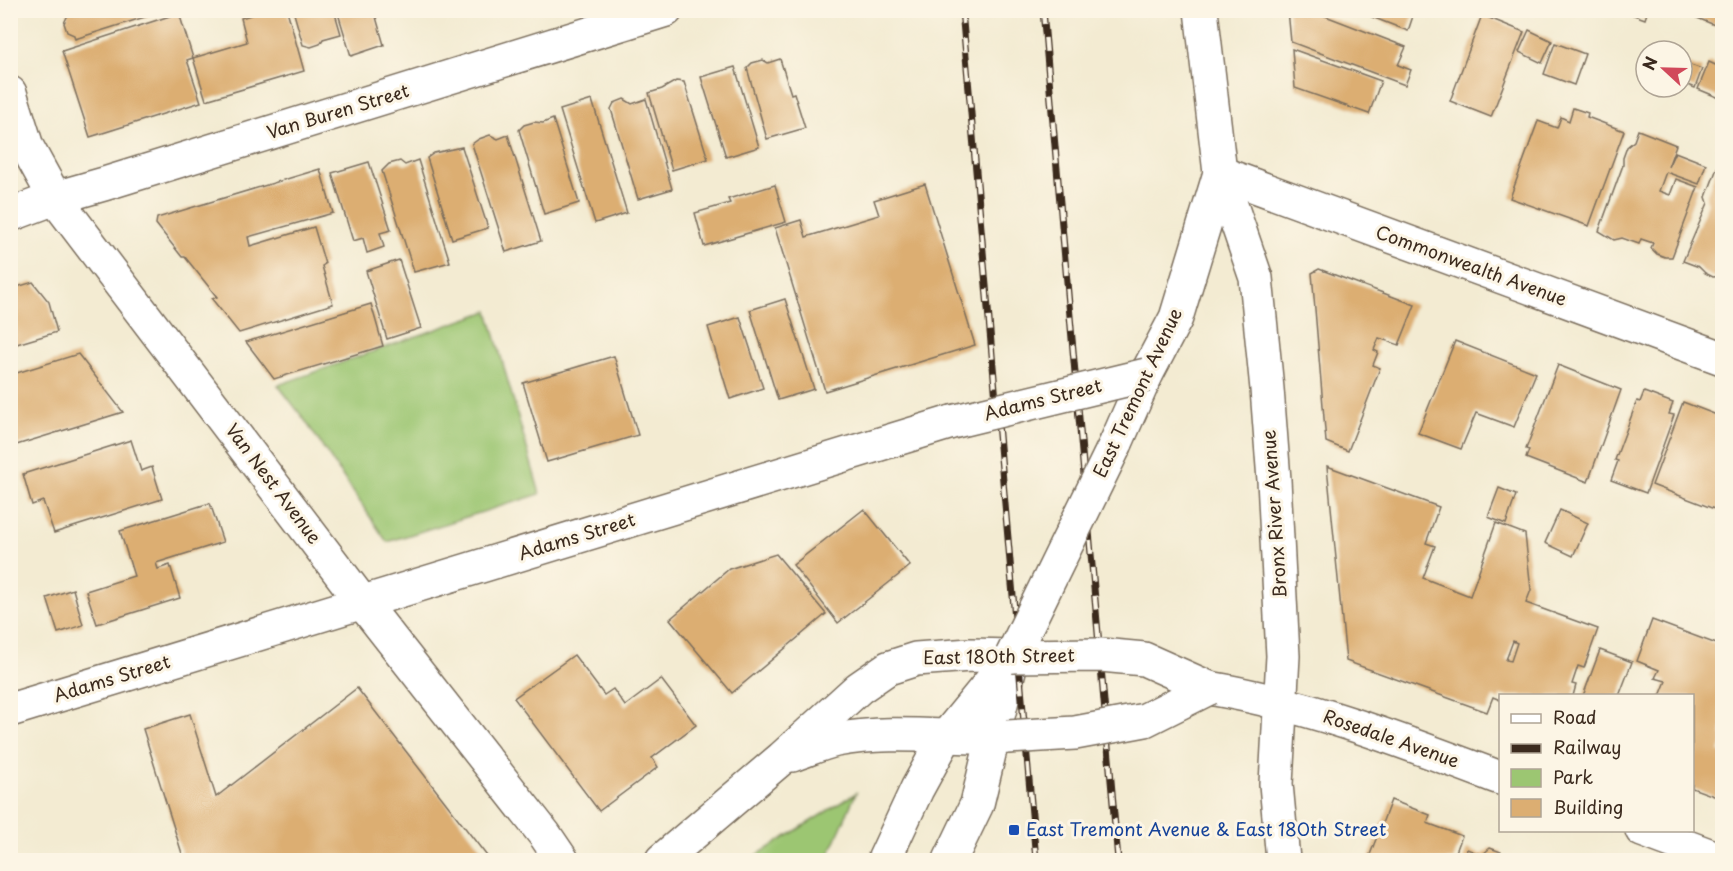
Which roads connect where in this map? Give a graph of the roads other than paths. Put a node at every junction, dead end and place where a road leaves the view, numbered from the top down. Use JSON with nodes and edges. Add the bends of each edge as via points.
{"nodes":[{"id":1,"x":666,"y":10,"type":"edge"},
{"id":2,"x":1201,"y":10,"type":"edge"},
{"id":3,"x":10,"y":93,"type":"edge"},
{"id":4,"x":1220,"y":173,"type":"junction"},
{"id":5,"x":55,"y":198,"type":"junction"},
{"id":6,"x":10,"y":214,"type":"edge"},
{"id":7,"x":1722,"y":358,"type":"edge"},
{"id":8,"x":1146,"y":375,"type":"junction"},
{"id":9,"x":362,"y":602,"type":"junction"},
{"id":10,"x":1003,"y":674,"type":"junction"},
{"id":11,"x":1209,"y":687,"type":"junction"},
{"id":12,"x":1280,"y":702,"type":"junction"},
{"id":13,"x":10,"y":710,"type":"edge"},
{"id":14,"x":945,"y":738,"type":"junction"},
{"id":15,"x":1000,"y":738,"type":"junction"},
{"id":16,"x":782,"y":759,"type":"junction"},
{"id":17,"x":1499,"y":778,"type":"edge"},
{"id":18,"x":1645,"y":832,"type":"edge"},
{"id":19,"x":1722,"y":860,"type":"edge"},
{"id":20,"x":562,"y":861,"type":"edge"},
{"id":21,"x":662,"y":861,"type":"edge"},
{"id":22,"x":884,"y":861,"type":"edge"},
{"id":23,"x":950,"y":861,"type":"edge"},
{"id":24,"x":1283,"y":861,"type":"edge"}],
"edges":[{"from":1,"to":5,"type":"street","name":"Van Buren Street"},
{"from":2,"to":4,"type":"street","name":"East Tremont Avenue"},
{"from":3,"to":5,"type":"street","name":"Van Nest Avenue","via":[[27,147]]},
{"from":4,"to":7,"type":"street","name":"Commonwealth Avenue"},
{"from":4,"to":8,"type":"street","name":"East Tremont Avenue","via":[[1176,318]]},
{"from":4,"to":12,"type":"street","name":"Bronx River Avenue","via":[[1256,278],[1275,492],[1283,656]]},
{"from":5,"to":6,"type":"street","name":"Van Buren Street"},
{"from":5,"to":9,"type":"street","name":"Van Nest Avenue"},
{"from":8,"to":9,"type":"street","name":"Adams Street","bridge":true,"via":[[952,422]]},
{"from":8,"to":10,"type":"street","name":"East Tremont Avenue","bridge":true},
{"from":9,"to":13,"type":"street","name":"Adams Street"},
{"from":9,"to":20,"type":"street","name":"Van Nest Avenue"},
{"from":10,"to":11,"type":"street","name":"East 180th Street","bridge":true,"via":[[1101,655],[1143,659]]},
{"from":10,"to":14,"type":"street","name":"East Tremont Avenue"},
{"from":10,"to":15,"type":"street","name":"East Tremont Avenue"},
{"from":10,"to":16,"type":"street","name":"East 180th Street","via":[[970,655],[916,658],[888,668],[859,688]]},
{"from":11,"to":12,"type":"street","name":"East 180th Street"},
{"from":11,"to":15,"type":"street","name":"East 180th Street","bridge":true,"via":[[1145,720],[1075,734]]},
{"from":12,"to":17,"type":"street","name":"Rosedale Avenue","via":[[1368,729]]},
{"from":12,"to":24,"type":"street","name":"Bronx River Avenue","via":[[1276,784]]},
{"from":14,"to":15,"type":"street","name":"East 180th Street"},
{"from":14,"to":16,"type":"street","name":"East 180th Street","via":[[885,734],[836,741]]},
{"from":14,"to":22,"type":"street","name":"East Tremont Avenue"},
{"from":15,"to":23,"type":"street","name":"East Tremont Avenue","via":[[977,804]]},
{"from":16,"to":21,"type":"street","name":"East 180th Street"},
{"from":18,"to":19,"type":"street"}]}
